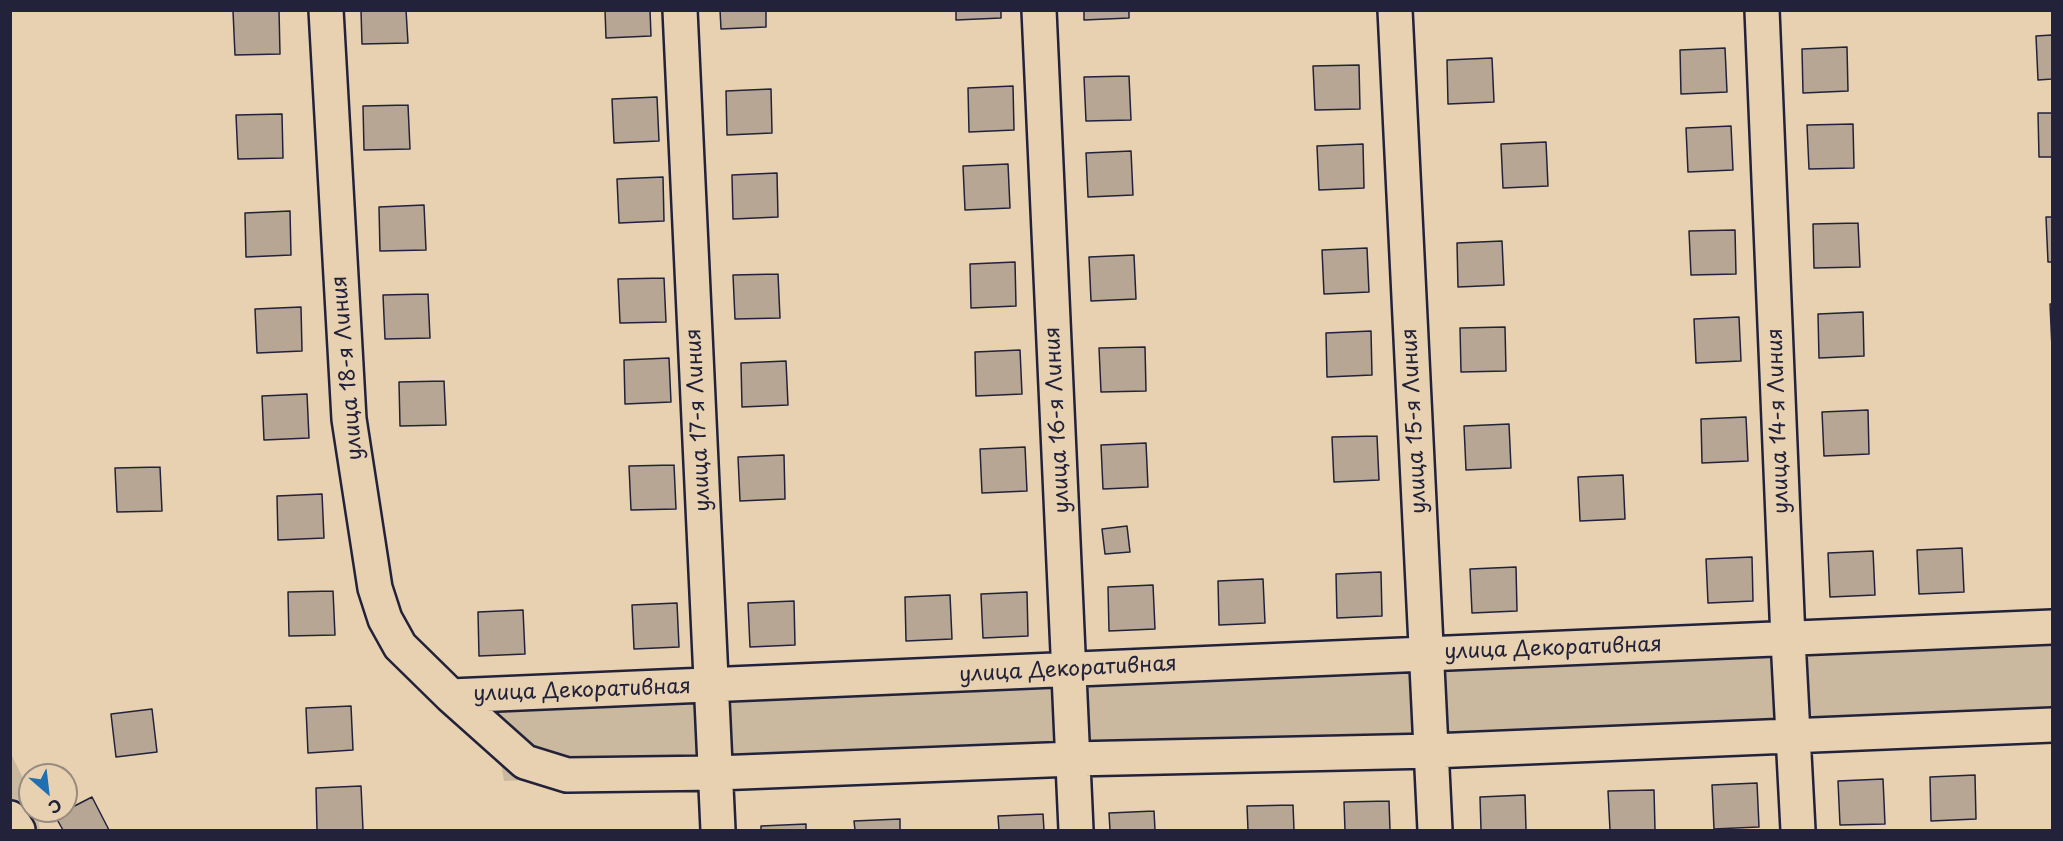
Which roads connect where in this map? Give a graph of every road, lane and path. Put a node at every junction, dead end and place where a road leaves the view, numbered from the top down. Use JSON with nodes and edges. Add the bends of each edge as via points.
{"nodes":[{"id":1,"x":326,"y":10,"type":"edge"},
{"id":2,"x":680,"y":10,"type":"edge"},
{"id":3,"x":1039,"y":10,"type":"edge"},
{"id":4,"x":1395,"y":10,"type":"edge"},
{"id":5,"x":1762,"y":10,"type":"edge"},
{"id":6,"x":2052,"y":627,"type":"edge"},
{"id":7,"x":1788,"y":639,"type":"junction"},
{"id":8,"x":1426,"y":654,"type":"junction"},
{"id":9,"x":1070,"y":670,"type":"junction"},
{"id":10,"x":711,"y":685,"type":"junction"},
{"id":11,"x":451,"y":696,"type":"junction"},
{"id":12,"x":2052,"y":725,"type":"edge"},
{"id":13,"x":1794,"y":736,"type":"junction"},
{"id":14,"x":1432,"y":751,"type":"junction"},
{"id":15,"x":1073,"y":759,"type":"junction"},
{"id":16,"x":716,"y":773,"type":"junction"},
{"id":17,"x":10,"y":818,"type":"edge"},
{"id":18,"x":18,"y":831,"type":"edge"},
{"id":19,"x":718,"y":831,"type":"edge"},
{"id":20,"x":1076,"y":831,"type":"edge"},
{"id":21,"x":1435,"y":831,"type":"edge"},
{"id":22,"x":1798,"y":831,"type":"edge"}],
"edges":[{"from":1,"to":11,"type":"street","name":"улица 18-я Линия","via":[[349,419],[371,567],[385,619],[400,646]]},
{"from":2,"to":10,"type":"street","name":"улица 17-я Линия"},
{"from":3,"to":9,"type":"street","name":"улица 16-я Линия"},
{"from":4,"to":8,"type":"street","name":"улица 15-я Линия"},
{"from":5,"to":7,"type":"street","name":"улица 14-я Линия"},
{"from":6,"to":7,"type":"street","name":"улица Декоративная"},
{"from":7,"to":8,"type":"street","name":"улица Декоративная"},
{"from":7,"to":13,"type":"street","name":"улица 14-я Линия"},
{"from":8,"to":9,"type":"street","name":"улица Декоративная"},
{"from":8,"to":14,"type":"street","name":"улица 15-я Линия"},
{"from":9,"to":10,"type":"street","name":"улица Декоративная"},
{"from":9,"to":15,"type":"street","name":"улица 16-я Линия"},
{"from":10,"to":11,"type":"street","name":"улица Декоративная"},
{"from":10,"to":16,"type":"street","name":"улица 17-я Линия"},
{"from":11,"to":16,"type":"street","name":"улица Декоративная","via":[[525,762],[567,775]]},
{"from":12,"to":13,"type":"street","name":"улица Декоративная"},
{"from":13,"to":14,"type":"street","name":"улица Декоративная"},
{"from":13,"to":22,"type":"street","name":"улица 14-я Линия"},
{"from":14,"to":15,"type":"street","name":"улица Декоративная"},
{"from":14,"to":21,"type":"street","name":"улица 15-я Линия"},
{"from":15,"to":16,"type":"street","name":"улица Декоративная"},
{"from":15,"to":20,"type":"street","name":"улица 16-я Линия"},
{"from":16,"to":19,"type":"street","name":"улица 17-я Линия"},
{"from":17,"to":18,"type":"street"}]}
